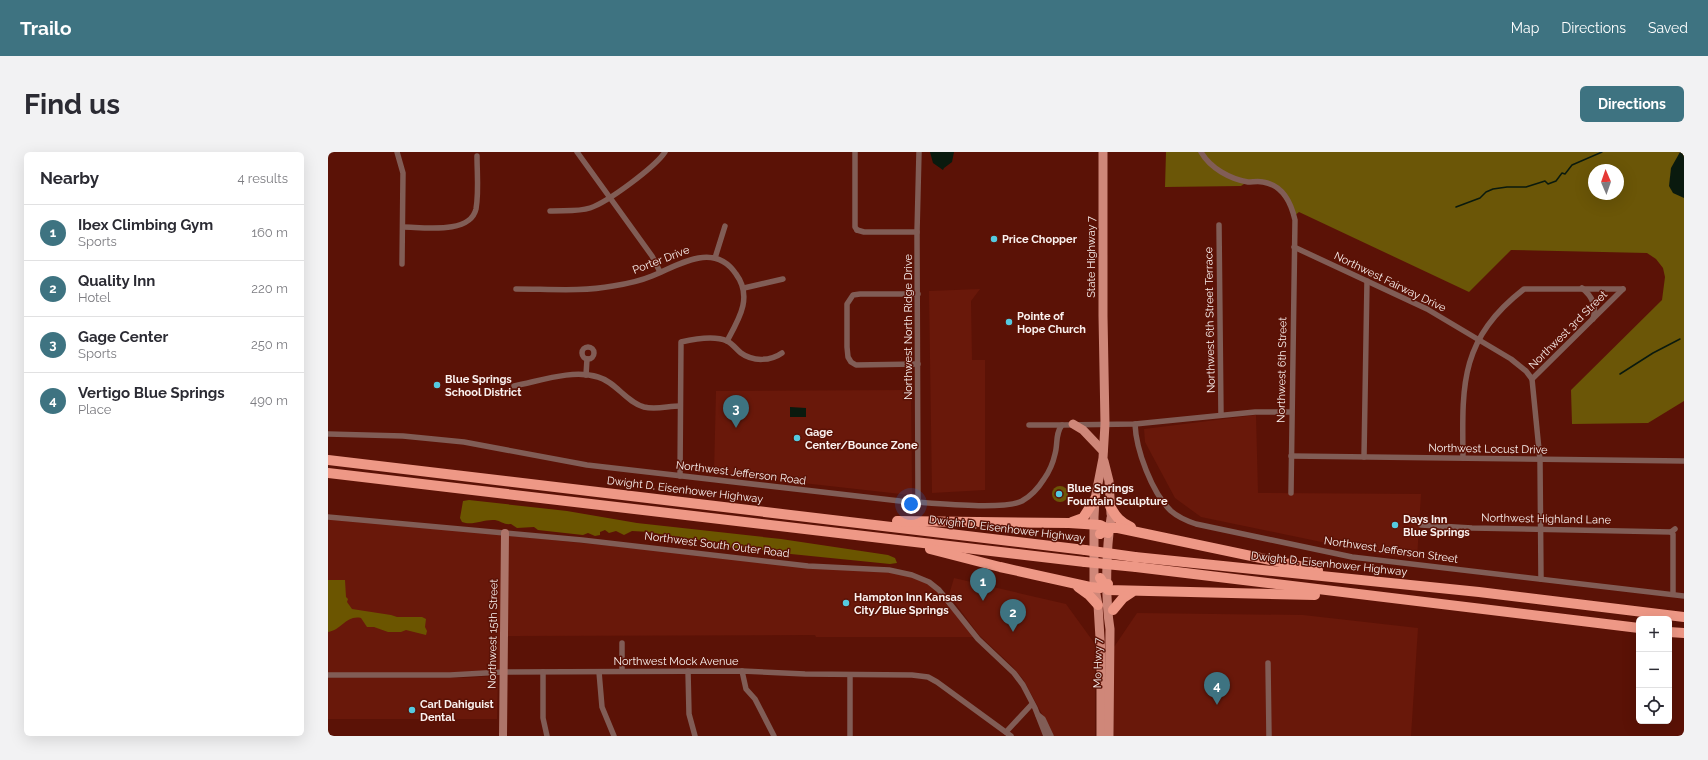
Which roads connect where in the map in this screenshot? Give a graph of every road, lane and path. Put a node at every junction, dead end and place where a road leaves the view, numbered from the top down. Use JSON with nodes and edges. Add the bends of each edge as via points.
{"nodes":[{"id":1,"x":397,"y":152,"type":"edge"},
{"id":2,"x":577,"y":152,"type":"edge"},
{"id":3,"x":665,"y":152,"type":"edge"},
{"id":4,"x":855,"y":152,"type":"edge"},
{"id":5,"x":919,"y":152,"type":"edge"},
{"id":6,"x":1103,"y":152,"type":"edge"},
{"id":7,"x":1201,"y":152,"type":"edge"},
{"id":8,"x":477,"y":156,"type":"dead end"},
{"id":9,"x":609,"y":198,"type":"junction"},
{"id":10,"x":550,"y":211,"type":"dead end"},
{"id":11,"x":1219,"y":225,"type":"dead end"},
{"id":12,"x":725,"y":226,"type":"dead end"},
{"id":13,"x":403,"y":227,"type":"junction"},
{"id":14,"x":917,"y":232,"type":"junction"},
{"id":15,"x":1294,"y":247,"type":"junction"},
{"id":16,"x":716,"y":258,"type":"junction"},
{"id":17,"x":402,"y":264,"type":"dead end"},
{"id":18,"x":660,"y":272,"type":"junction"},
{"id":19,"x":783,"y":279,"type":"dead end"},
{"id":20,"x":1367,"y":281,"type":"junction"},
{"id":21,"x":744,"y":288,"type":"junction"},
{"id":22,"x":1581,"y":288,"type":"junction"},
{"id":23,"x":516,"y":289,"type":"dead end"},
{"id":24,"x":918,"y":294,"type":"junction"},
{"id":25,"x":1592,"y":320,"type":"junction"},
{"id":26,"x":1478,"y":340,"type":"junction"},
{"id":27,"x":727,"y":341,"type":"junction"},
{"id":28,"x":782,"y":353,"type":"dead end"},
{"id":29,"x":587,"y":359,"type":"dead end"},
{"id":30,"x":918,"y":364,"type":"junction"},
{"id":31,"x":586,"y":375,"type":"junction"},
{"id":32,"x":1532,"y":379,"type":"junction"},
{"id":33,"x":514,"y":386,"type":"dead end"},
{"id":34,"x":680,"y":406,"type":"junction"},
{"id":35,"x":1291,"y":412,"type":"junction"},
{"id":36,"x":1221,"y":415,"type":"junction"},
{"id":37,"x":1073,"y":424,"type":"junction"},
{"id":38,"x":1105,"y":424,"type":"junction"},
{"id":39,"x":1135,"y":424,"type":"junction"},
{"id":40,"x":1029,"y":425,"type":"dead end"},
{"id":41,"x":1062,"y":425,"type":"junction"},
{"id":42,"x":328,"y":434,"type":"edge"},
{"id":43,"x":1103,"y":454,"type":"junction"},
{"id":44,"x":1291,"y":456,"type":"junction"},
{"id":45,"x":1364,"y":457,"type":"junction"},
{"id":46,"x":1463,"y":458,"type":"junction"},
{"id":47,"x":328,"y":460,"type":"edge"},
{"id":48,"x":1540,"y":460,"type":"junction"},
{"id":49,"x":1684,"y":461,"type":"edge"},
{"id":50,"x":328,"y":473,"type":"edge"},
{"id":51,"x":680,"y":476,"type":"junction"},
{"id":52,"x":1099,"y":481,"type":"junction"},
{"id":53,"x":1291,"y":493,"type":"dead end"},
{"id":54,"x":1095,"y":499,"type":"junction"},
{"id":55,"x":918,"y":502,"type":"junction"},
{"id":56,"x":1110,"y":506,"type":"junction"},
{"id":57,"x":328,"y":517,"type":"edge"},
{"id":58,"x":837,"y":520,"type":"junction"},
{"id":59,"x":1069,"y":523,"type":"junction"},
{"id":60,"x":1421,"y":525,"type":"dead end"},
{"id":61,"x":1105,"y":527,"type":"junction"},
{"id":62,"x":1541,"y":529,"type":"junction"},
{"id":63,"x":1137,"y":532,"type":"junction"},
{"id":64,"x":505,"y":533,"type":"junction"},
{"id":65,"x":897,"y":540,"type":"junction"},
{"id":66,"x":1541,"y":579,"type":"junction"},
{"id":67,"x":1358,"y":580,"type":"junction"},
{"id":68,"x":1071,"y":583,"type":"junction"},
{"id":69,"x":1104,"y":586,"type":"junction"},
{"id":70,"x":1132,"y":592,"type":"junction"},
{"id":71,"x":1673,"y":594,"type":"junction"},
{"id":72,"x":1357,"y":595,"type":"junction"},
{"id":73,"x":1684,"y":596,"type":"edge"},
{"id":74,"x":1098,"y":605,"type":"junction"},
{"id":75,"x":1113,"y":610,"type":"junction"},
{"id":76,"x":1684,"y":617,"type":"edge"},
{"id":77,"x":1636,"y":628,"type":"edge"},
{"id":78,"x":1110,"y":629,"type":"junction"},
{"id":79,"x":1672,"y":632,"type":"edge"},
{"id":80,"x":1684,"y":633,"type":"edge"},
{"id":81,"x":622,"y":643,"type":"dead end"},
{"id":82,"x":1268,"y":663,"type":"dead end"},
{"id":83,"x":622,"y":671,"type":"junction"},
{"id":84,"x":688,"y":671,"type":"junction"},
{"id":85,"x":742,"y":671,"type":"junction"},
{"id":86,"x":503,"y":672,"type":"junction"},
{"id":87,"x":543,"y":672,"type":"junction"},
{"id":88,"x":599,"y":672,"type":"junction"},
{"id":89,"x":328,"y":674,"type":"edge"},
{"id":90,"x":850,"y":675,"type":"junction"},
{"id":91,"x":1032,"y":704,"type":"junction"},
{"id":92,"x":1038,"y":714,"type":"junction"},
{"id":93,"x":1009,"y":734,"type":"edge"},
{"id":94,"x":503,"y":736,"type":"edge"},
{"id":95,"x":547,"y":736,"type":"edge"},
{"id":96,"x":614,"y":736,"type":"edge"},
{"id":97,"x":695,"y":736,"type":"edge"},
{"id":98,"x":774,"y":736,"type":"edge"},
{"id":99,"x":850,"y":736,"type":"edge"},
{"id":100,"x":1046,"y":736,"type":"edge"},
{"id":101,"x":1051,"y":736,"type":"edge"},
{"id":102,"x":1101,"y":736,"type":"edge"},
{"id":103,"x":1109,"y":736,"type":"edge"},
{"id":104,"x":1269,"y":736,"type":"edge"}],
"edges":[{"from":1,"to":13,"type":"street","via":[[403,173]]},
{"from":2,"to":9,"type":"street"},
{"from":3,"to":9,"type":"street","via":[[648,169]]},
{"from":4,"to":14,"type":"street","via":[[855,232]]},
{"from":5,"to":14,"type":"street","name":"Northwest North Ridge Drive"},
{"from":6,"to":38,"type":"main road","name":"State Highway 7"},
{"from":7,"to":15,"type":"street","name":"Northwest 6th Street","via":[[1224,174],[1247,182],[1274,185],[1283,193],[1290,202],[1295,220]]},
{"from":8,"to":13,"type":"street","via":[[476,211],[468,222],[453,227]]},
{"from":9,"to":10,"type":"street","via":[[584,209]]},
{"from":9,"to":18,"type":"street","via":[[652,256]]},
{"from":11,"to":36,"type":"street","name":"Northwest 6th Street Terrace"},
{"from":12,"to":16,"type":"street"},
{"from":13,"to":17,"type":"street"},
{"from":14,"to":24,"type":"street","name":"Northwest North Ridge Drive"},
{"from":15,"to":20,"type":"street","name":"Northwest Fairway Drive"},
{"from":15,"to":35,"type":"street","name":"Northwest 6th Street"},
{"from":16,"to":18,"type":"street","name":"Porter Drive","via":[[694,258]]},
{"from":16,"to":21,"type":"street","via":[[735,271]]},
{"from":18,"to":23,"type":"street","name":"Porter Drive","via":[[636,281],[602,288]]},
{"from":19,"to":21,"type":"street"},
{"from":20,"to":26,"type":"street","name":"Northwest Fairway Drive","via":[[1427,309]]},
{"from":20,"to":45,"type":"street"},
{"from":21,"to":27,"type":"street","via":[[744,306]]},
{"from":22,"to":25,"type":"street","via":[[1593,301]]},
{"from":22,"to":25,"type":"street","name":"Northwest 3rd Street","via":[[1623,289]]},
{"from":22,"to":26,"type":"street","via":[[1524,289],[1495,317]]},
{"from":24,"to":30,"type":"street","name":"Northwest North Ridge Drive"},
{"from":24,"to":30,"type":"street","via":[[860,294],[853,295],[847,304],[848,357],[851,362],[856,365]]},
{"from":25,"to":32,"type":"street","name":"Northwest 3rd Street"},
{"from":26,"to":32,"type":"street","name":"Northwest Fairway Drive","via":[[1511,359]]},
{"from":26,"to":46,"type":"street","via":[[1463,389]]},
{"from":27,"to":28,"type":"street","via":[[743,354],[755,359],[772,359]]},
{"from":27,"to":34,"type":"street","via":[[714,338],[681,342]]},
{"from":29,"to":31,"type":"street"},
{"from":30,"to":55,"type":"street","name":"Northwest North Ridge Drive"},
{"from":31,"to":33,"type":"street","via":[[572,375]]},
{"from":31,"to":34,"type":"street","via":[[607,381],[642,406]]},
{"from":32,"to":48,"type":"street","name":"Northwest 3rd Street"},
{"from":34,"to":51,"type":"street"},
{"from":35,"to":36,"type":"street"},
{"from":35,"to":44,"type":"street","name":"Northwest 6th Street"},
{"from":36,"to":39,"type":"street"},
{"from":37,"to":38,"type":"street"},
{"from":37,"to":41,"type":"street"},
{"from":37,"to":43,"type":"main road","via":[[1083,430]]},
{"from":38,"to":39,"type":"street"},
{"from":38,"to":43,"type":"main road","name":"State Highway 7"},
{"from":39,"to":66,"type":"street","name":"Northwest Jefferson Street","via":[[1138,446],[1158,494],[1171,511],[1196,524],[1352,557]]},
{"from":40,"to":41,"type":"street"},
{"from":41,"to":55,"type":"street","name":"Northwest Jefferson Road","via":[[1050,468],[1037,488],[1022,501],[1001,505]]},
{"from":42,"to":51,"type":"street","name":"Northwest Jefferson Road","via":[[403,436],[464,442],[556,460]]},
{"from":43,"to":52,"type":"main road"},
{"from":43,"to":56,"type":"main road","via":[[1109,481]]},
{"from":44,"to":45,"type":"street","name":"Northwest Locust Drive"},
{"from":44,"to":53,"type":"street","name":"Northwest 6th Street"},
{"from":45,"to":46,"type":"street","name":"Northwest Locust Drive"},
{"from":46,"to":48,"type":"street","name":"Northwest Locust Drive"},
{"from":47,"to":58,"type":"highway","name":"Dwight D. Eisenhower Highway"},
{"from":48,"to":49,"type":"street","name":"Northwest Locust Drive"},
{"from":48,"to":62,"type":"street","name":"Northwest 3rd Street"},
{"from":50,"to":65,"type":"highway","name":"Dwight D. Eisenhower Highway"},
{"from":51,"to":55,"type":"street","name":"Northwest Jefferson Road"},
{"from":52,"to":54,"type":"main road"},
{"from":52,"to":61,"type":"main road"},
{"from":54,"to":59,"type":"highway","via":[[1083,518]]},
{"from":54,"to":61,"type":"main road"},
{"from":56,"to":61,"type":"main road"},
{"from":56,"to":63,"type":"highway","via":[[1121,523]]},
{"from":57,"to":64,"type":"street","name":"Northwest South Outer Road"},
{"from":58,"to":59,"type":"highway"},
{"from":58,"to":67,"type":"highway","name":"Dwight D. Eisenhower Highway","bridge":true,"via":[[1135,557]]},
{"from":59,"to":61,"type":"highway"},
{"from":60,"to":62,"type":"street","name":"Northwest Highland Lane"},
{"from":61,"to":63,"type":"highway"},
{"from":61,"to":69,"type":"main road"},
{"from":61,"to":69,"type":"main road"},
{"from":62,"to":66,"type":"street","name":"Northwest 3rd Street"},
{"from":62,"to":71,"type":"street","name":"Northwest Highland Lane","via":[[1673,531]]},
{"from":63,"to":67,"type":"highway","via":[[1282,561]]},
{"from":64,"to":86,"type":"street","name":"Northwest 15th Street"},
{"from":64,"to":91,"type":"street","name":"Northwest South Outer Road","via":[[808,566],[895,570],[912,575],[939,590],[978,639],[1017,677]]},
{"from":65,"to":68,"type":"highway"},
{"from":65,"to":72,"type":"highway","name":"Dwight D. Eisenhower Highway","bridge":true},
{"from":66,"to":71,"type":"street","name":"Northwest Jefferson Street"},
{"from":67,"to":76,"type":"highway","name":"Dwight D. Eisenhower Highway"},
{"from":68,"to":69,"type":"highway"},
{"from":68,"to":74,"type":"highway","via":[[1089,595]]},
{"from":69,"to":70,"type":"highway"},
{"from":69,"to":74,"type":"main road","name":"Mo Hwy 7"},
{"from":69,"to":75,"type":"main road"},
{"from":69,"to":78,"type":"main road","name":"Mo Hwy 7"},
{"from":70,"to":72,"type":"highway"},
{"from":70,"to":75,"type":"highway"},
{"from":71,"to":73,"type":"street","name":"Northwest Jefferson Street"},
{"from":72,"to":77,"type":"highway","name":"Dwight D. Eisenhower Highway"},
{"from":74,"to":102,"type":"main road","name":"Mo Hwy 7"},
{"from":75,"to":78,"type":"main road"},
{"from":78,"to":103,"type":"main road","name":"Mo Hwy 7"},
{"from":79,"to":80,"type":"highway"},
{"from":81,"to":83,"type":"street"},
{"from":82,"to":104,"type":"street"},
{"from":83,"to":84,"type":"street","name":"Northwest Mock Avenue"},
{"from":83,"to":88,"type":"street","name":"Northwest Mock Avenue"},
{"from":84,"to":85,"type":"street","name":"Northwest Mock Avenue"},
{"from":84,"to":97,"type":"street","via":[[689,714]]},
{"from":85,"to":90,"type":"street","name":"Northwest Mock Avenue"},
{"from":85,"to":98,"type":"street","via":[[746,689],[755,699]]},
{"from":86,"to":87,"type":"street","name":"Northwest Mock Avenue"},
{"from":86,"to":89,"type":"street","name":"Northwest Mock Avenue","via":[[450,675]]},
{"from":86,"to":94,"type":"street","name":"Northwest 15th Street"},
{"from":87,"to":88,"type":"street","name":"Northwest Mock Avenue"},
{"from":87,"to":95,"type":"street","via":[[543,718]]},
{"from":88,"to":96,"type":"street","via":[[602,707]]},
{"from":90,"to":93,"type":"street","name":"Northwest Mock Avenue","via":[[928,677],[953,692]]},
{"from":90,"to":99,"type":"street"},
{"from":91,"to":92,"type":"street","name":"Northwest South Outer Road"},
{"from":91,"to":93,"type":"street","name":"Northwest Mock Avenue"},
{"from":92,"to":100,"type":"street","name":"Northwest South Outer Road"},
{"from":92,"to":101,"type":"street","name":"Northwest South Outer Road"}]}
